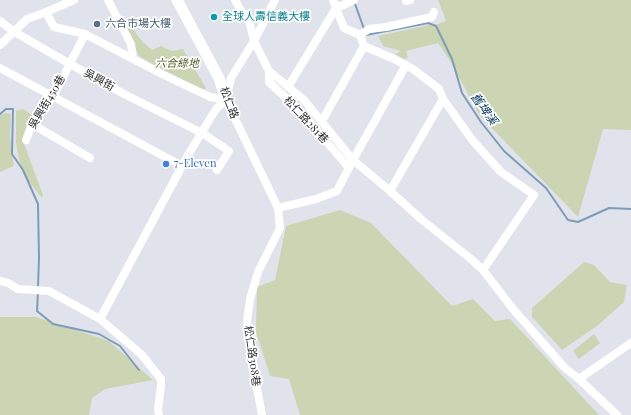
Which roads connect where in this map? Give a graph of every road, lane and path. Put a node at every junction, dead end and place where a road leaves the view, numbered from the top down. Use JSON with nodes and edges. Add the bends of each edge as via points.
{"nodes":[{"id":1,"x":108,"y":0,"type":"edge"},
{"id":2,"x":177,"y":0,"type":"edge"},
{"id":3,"x":235,"y":0,"type":"edge"},
{"id":4,"x":275,"y":0,"type":"edge"},
{"id":5,"x":354,"y":0,"type":"edge"},
{"id":6,"x":70,"y":1,"type":"edge"},
{"id":7,"x":335,"y":4,"type":"edge"},
{"id":8,"x":46,"y":12,"type":"junction"},
{"id":9,"x":434,"y":12,"type":"dead end"},
{"id":10,"x":0,"y":21,"type":"edge"},
{"id":11,"x":14,"y":31,"type":"junction"},
{"id":12,"x":84,"y":34,"type":"junction"},
{"id":13,"x":360,"y":35,"type":"junction"},
{"id":14,"x":254,"y":41,"type":"junction"},
{"id":15,"x":0,"y":45,"type":"edge"},
{"id":16,"x":364,"y":46,"type":"junction"},
{"id":17,"x":133,"y":58,"type":"junction"},
{"id":18,"x":70,"y":64,"type":"junction"},
{"id":19,"x":406,"y":65,"type":"junction"},
{"id":20,"x":0,"y":68,"type":"edge"},
{"id":21,"x":269,"y":71,"type":"junction"},
{"id":22,"x":288,"y":87,"type":"junction"},
{"id":23,"x":53,"y":97,"type":"junction"},
{"id":24,"x":443,"y":99,"type":"junction"},
{"id":25,"x":226,"y":100,"type":"junction"},
{"id":26,"x":322,"y":121,"type":"junction"},
{"id":27,"x":32,"y":124,"type":"junction"},
{"id":28,"x":202,"y":133,"type":"junction"},
{"id":29,"x":26,"y":140,"type":"dead end"},
{"id":30,"x":90,"y":158,"type":"dead end"},
{"id":31,"x":353,"y":160,"type":"junction"},
{"id":32,"x":182,"y":166,"type":"junction"},
{"id":33,"x":349,"y":168,"type":"junction"},
{"id":34,"x":217,"y":170,"type":"dead end"},
{"id":35,"x":390,"y":191,"type":"junction"},
{"id":36,"x":278,"y":208,"type":"junction"},
{"id":37,"x":483,"y":270,"type":"junction"},
{"id":38,"x":0,"y":281,"type":"edge"},
{"id":39,"x":100,"y":319,"type":"junction"},
{"id":40,"x":631,"y":343,"type":"edge"},
{"id":41,"x":579,"y":379,"type":"junction"},
{"id":42,"x":160,"y":415,"type":"edge"},
{"id":43,"x":262,"y":415,"type":"edge"},
{"id":44,"x":617,"y":415,"type":"edge"}],
"edges":[{"from":1,"to":17,"type":"street","via":[[131,44]]},
{"from":2,"to":25,"type":"street","name":"松仁路","via":[[219,78]]},
{"from":3,"to":14,"type":"street","name":"松仁路281巷","via":[[249,20]]},
{"from":4,"to":14,"type":"street"},
{"from":5,"to":7,"type":"street"},
{"from":6,"to":8,"type":"street"},
{"from":7,"to":13,"type":"street","via":[[344,28]]},
{"from":7,"to":22,"type":"street"},
{"from":8,"to":11,"type":"street","via":[[27,19]]},
{"from":8,"to":12,"type":"street","via":[[54,27]]},
{"from":9,"to":13,"type":"street","via":[[432,17],[370,29]]},
{"from":10,"to":11,"type":"street","name":"吳興街"},
{"from":11,"to":15,"type":"street"},
{"from":11,"to":18,"type":"street","name":"吳興街"},
{"from":12,"to":17,"type":"street"},
{"from":12,"to":18,"type":"street","name":"吳興街450巷"},
{"from":13,"to":16,"type":"street"},
{"from":14,"to":21,"type":"street","name":"松仁路281巷"},
{"from":14,"to":25,"type":"street","via":[[231,78]]},
{"from":16,"to":19,"type":"street"},
{"from":16,"to":26,"type":"street"},
{"from":17,"to":25,"type":"street","via":[[210,97]]},
{"from":18,"to":23,"type":"street","name":"吳興街450巷"},
{"from":18,"to":28,"type":"street","name":"吳興街"},
{"from":19,"to":24,"type":"street","via":[[439,89]]},
{"from":19,"to":31,"type":"street"},
{"from":20,"to":23,"type":"street"},
{"from":21,"to":22,"type":"street"},
{"from":21,"to":33,"type":"street","name":"松仁路281巷","via":[[269,82],[302,113]]},
{"from":22,"to":26,"type":"street","via":[[304,100]]},
{"from":23,"to":27,"type":"street","name":"吳興街450巷"},
{"from":23,"to":32,"type":"street"},
{"from":24,"to":35,"type":"street"},
{"from":24,"to":37,"type":"street","via":[[473,140],[502,172],[534,196]]},
{"from":25,"to":28,"type":"street","via":[[216,109]]},
{"from":25,"to":36,"type":"street","name":"松仁路"},
{"from":26,"to":31,"type":"street"},
{"from":27,"to":29,"type":"street","name":"吳興街450巷"},
{"from":27,"to":30,"type":"street"},
{"from":28,"to":32,"type":"street"},
{"from":28,"to":34,"type":"street","name":"吳興街","via":[[229,151]]},
{"from":31,"to":33,"type":"street"},
{"from":31,"to":35,"type":"street"},
{"from":32,"to":39,"type":"street"},
{"from":33,"to":36,"type":"street","via":[[337,191]]},
{"from":35,"to":37,"type":"street"},
{"from":36,"to":43,"type":"street","name":"松仁路308巷","via":[[280,228],[258,272],[247,321]]},
{"from":37,"to":41,"type":"street","via":[[513,310],[558,361]]},
{"from":38,"to":39,"type":"street","via":[[18,289],[49,291]]},
{"from":39,"to":42,"type":"street","via":[[141,354],[161,379],[158,409]]},
{"from":40,"to":41,"type":"street"},
{"from":41,"to":44,"type":"street"}]}
